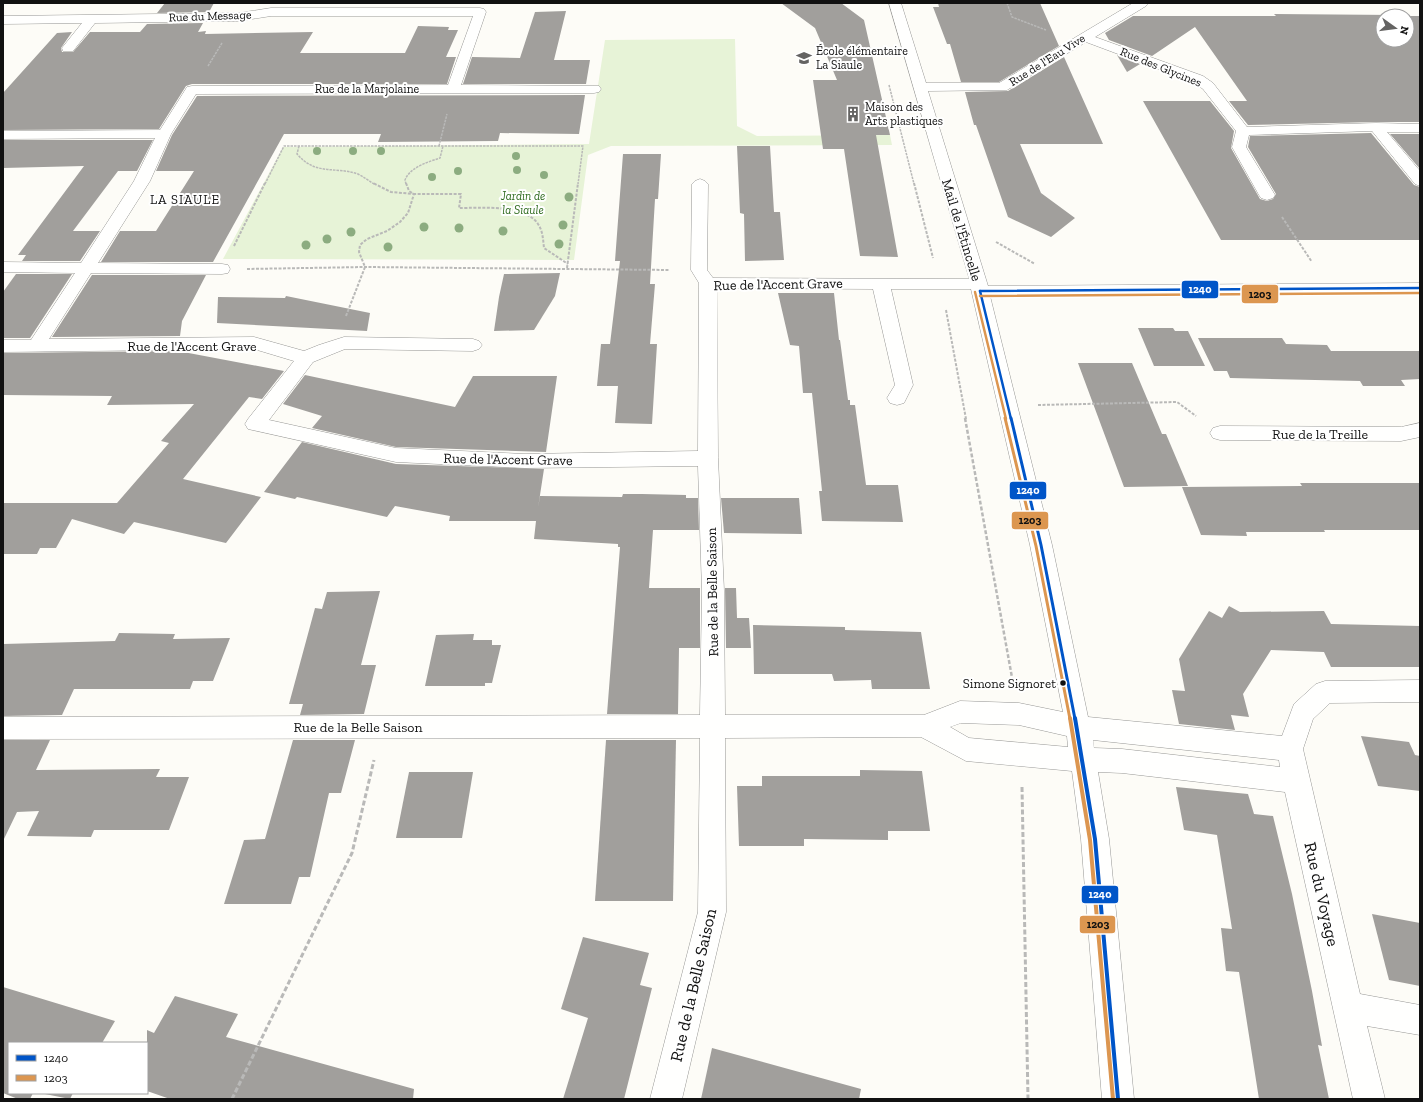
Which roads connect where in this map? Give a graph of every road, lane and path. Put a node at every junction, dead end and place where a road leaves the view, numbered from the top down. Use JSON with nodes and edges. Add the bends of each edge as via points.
{"nodes":[{"id":1,"x":895,"y":3,"type":"edge"},
{"id":2,"x":1007,"y":3,"type":"edge"},
{"id":3,"x":1142,"y":3,"type":"edge"},
{"id":4,"x":239,"y":17,"type":"junction"},
{"id":5,"x":91,"y":19,"type":"junction"},
{"id":6,"x":3,"y":20,"type":"edge"},
{"id":7,"x":1080,"y":40,"type":"junction"},
{"id":8,"x":68,"y":48,"type":"dead end"},
{"id":9,"x":888,"y":80,"type":"dead end"},
{"id":10,"x":919,"y":87,"type":"junction"},
{"id":11,"x":453,"y":89,"type":"junction"},
{"id":12,"x":594,"y":89,"type":"dead end"},
{"id":13,"x":192,"y":90,"type":"junction"},
{"id":14,"x":1376,"y":127,"type":"junction"},
{"id":15,"x":1420,"y":128,"type":"edge"},
{"id":16,"x":1243,"y":131,"type":"junction"},
{"id":17,"x":164,"y":134,"type":"junction"},
{"id":18,"x":3,"y":135,"type":"edge"},
{"id":19,"x":299,"y":146,"type":"junction"},
{"id":20,"x":439,"y":146,"type":"junction"},
{"id":21,"x":443,"y":146,"type":"junction"},
{"id":22,"x":1420,"y":181,"type":"edge"},
{"id":23,"x":700,"y":184,"type":"dead end"},
{"id":24,"x":414,"y":194,"type":"junction"},
{"id":25,"x":1267,"y":195,"type":"joint"},
{"id":26,"x":994,"y":240,"type":"dead end"},
{"id":27,"x":568,"y":264,"type":"junction"},
{"id":28,"x":1035,"y":264,"type":"dead end"},
{"id":29,"x":1315,"y":266,"type":"dead end"},
{"id":30,"x":3,"y":267,"type":"edge"},
{"id":31,"x":365,"y":267,"type":"junction"},
{"id":32,"x":87,"y":268,"type":"junction"},
{"id":33,"x":567,"y":268,"type":"junction"},
{"id":34,"x":222,"y":269,"type":"junction"},
{"id":35,"x":670,"y":270,"type":"dead end"},
{"id":36,"x":708,"y":283,"type":"junction"},
{"id":37,"x":941,"y":283,"type":"junction"},
{"id":38,"x":881,"y":284,"type":"junction"},
{"id":39,"x":979,"y":287,"type":"junction"},
{"id":40,"x":1420,"y":288,"type":"edge"},
{"id":41,"x":345,"y":318,"type":"dead end"},
{"id":42,"x":473,"y":345,"type":"dead end"},
{"id":43,"x":3,"y":346,"type":"edge"},
{"id":44,"x":36,"y":346,"type":"junction"},
{"id":45,"x":306,"y":358,"type":"junction"},
{"id":46,"x":897,"y":398,"type":"dead end"},
{"id":47,"x":1037,"y":405,"type":"dead end"},
{"id":48,"x":1420,"y":430,"type":"edge"},
{"id":49,"x":1220,"y":433,"type":"joint"},
{"id":50,"x":708,"y":458,"type":"junction"},
{"id":51,"x":1420,"y":691,"type":"edge"},
{"id":52,"x":1019,"y":714,"type":"junction"},
{"id":53,"x":382,"y":726,"type":"junction"},
{"id":54,"x":924,"y":726,"type":"junction"},
{"id":55,"x":713,"y":727,"type":"junction"},
{"id":56,"x":1078,"y":727,"type":"junction"},
{"id":57,"x":3,"y":728,"type":"edge"},
{"id":58,"x":1290,"y":749,"type":"junction"},
{"id":59,"x":1021,"y":754,"type":"junction"},
{"id":60,"x":1083,"y":760,"type":"junction"},
{"id":61,"x":1296,"y":781,"type":"junction"},
{"id":62,"x":1348,"y":1007,"type":"junction"},
{"id":63,"x":1420,"y":1020,"type":"edge"},
{"id":64,"x":232,"y":1099,"type":"edge"},
{"id":65,"x":666,"y":1099,"type":"edge"},
{"id":66,"x":1028,"y":1099,"type":"edge"},
{"id":67,"x":1118,"y":1099,"type":"edge"},
{"id":68,"x":1369,"y":1099,"type":"edge"}],
"edges":[{"from":1,"to":10,"type":"street","name":"Mail de l'Étincelle"},
{"from":2,"to":7,"type":"path","via":[[1012,17]]},
{"from":3,"to":7,"type":"street","name":"Rue de l'Eau Vive"},
{"from":4,"to":5,"type":"street","name":"Rue du Message"},
{"from":4,"to":11,"type":"street","name":"Rue du Message","via":[[271,12],[480,12]]},
{"from":4,"to":13,"type":"path"},
{"from":5,"to":6,"type":"street","name":"Rue du Message"},
{"from":5,"to":8,"type":"street"},
{"from":7,"to":10,"type":"street","name":"Rue de l'Eau Vive","via":[[1002,87]]},
{"from":7,"to":16,"type":"street","name":"Rue des Glycines","via":[[1198,79],[1208,86]]},
{"from":9,"to":37,"type":"path"},
{"from":10,"to":39,"type":"street","name":"Mail de l'Étincelle"},
{"from":11,"to":12,"type":"street","name":"Rue de la Marjolaine"},
{"from":11,"to":13,"type":"street","name":"Rue de la Marjolaine"},
{"from":11,"to":20,"type":"path"},
{"from":13,"to":17,"type":"street"},
{"from":14,"to":15,"type":"street"},
{"from":14,"to":16,"type":"street"},
{"from":14,"to":22,"type":"street"},
{"from":16,"to":25,"type":"street","via":[[1238,147]]},
{"from":17,"to":18,"type":"street"},
{"from":17,"to":32,"type":"street","via":[[142,181]]},
{"from":19,"to":20,"type":"path"},
{"from":19,"to":24,"type":"path","via":[[297,154],[303,162],[315,168],[357,174],[378,188]]},
{"from":19,"to":34,"type":"path","via":[[284,146]]},
{"from":20,"to":21,"type":"path"},
{"from":21,"to":24,"type":"path","via":[[440,158],[405,175],[407,189]]},
{"from":21,"to":27,"type":"path","via":[[583,146]]},
{"from":23,"to":36,"type":"street","via":[[699,270]]},
{"from":24,"to":27,"type":"path","via":[[461,194],[459,208],[527,214],[537,221],[541,228],[544,248]]},
{"from":24,"to":31,"type":"path","via":[[409,213],[392,229],[363,242],[359,248]]},
{"from":25,"to":29,"type":"path"},
{"from":26,"to":28,"type":"path"},
{"from":27,"to":33,"type":"path"},
{"from":30,"to":32,"type":"street"},
{"from":31,"to":33,"type":"path"},
{"from":31,"to":34,"type":"path"},
{"from":31,"to":41,"type":"path"},
{"from":32,"to":34,"type":"street"},
{"from":32,"to":44,"type":"street"},
{"from":33,"to":35,"type":"path"},
{"from":36,"to":38,"type":"street","name":"Rue de l'Accent Grave"},
{"from":36,"to":50,"type":"street","name":"Rue de l'Accent Grave"},
{"from":37,"to":38,"type":"street","name":"Rue de l'Accent Grave"},
{"from":37,"to":39,"type":"street","name":"Rue de l'Accent Grave"},
{"from":37,"to":52,"type":"path"},
{"from":38,"to":46,"type":"street","via":[[904,385]]},
{"from":39,"to":40,"type":"street","name":"Rue de l'Accent Grave"},
{"from":39,"to":56,"type":"street","name":"Mail de l'Étincelle","via":[[1041,544]]},
{"from":42,"to":45,"type":"street","via":[[344,343]]},
{"from":43,"to":44,"type":"street","name":"Rue de l'Accent Grave"},
{"from":44,"to":45,"type":"street","name":"Rue de l'Accent Grave","via":[[254,343]]},
{"from":45,"to":50,"type":"street","name":"Rue de l'Accent Grave","via":[[255,424],[396,456],[525,461]]},
{"from":47,"to":49,"type":"path","via":[[1177,402]]},
{"from":48,"to":49,"type":"street","name":"Rue de la Treille","via":[[1401,434]]},
{"from":50,"to":55,"type":"street","name":"Rue de la Belle Saison","via":[[713,591]]},
{"from":51,"to":58,"type":"street","name":"Rue du Voyage","via":[[1325,692],[1303,712]]},
{"from":52,"to":54,"type":"street","name":"Rue de la Belle Saison","via":[[960,712]]},
{"from":52,"to":56,"type":"street","name":"Rue de la Belle Saison"},
{"from":53,"to":55,"type":"street","name":"Rue de la Belle Saison"},
{"from":53,"to":57,"type":"street","name":"Rue de la Belle Saison"},
{"from":53,"to":64,"type":"path","via":[[352,853]]},
{"from":54,"to":55,"type":"street","name":"Rue de la Belle Saison"},
{"from":54,"to":59,"type":"street","name":"Rue de la Belle Saison","via":[[966,749]]},
{"from":55,"to":65,"type":"street","name":"Rue de la Belle Saison","via":[[712,912]]},
{"from":56,"to":58,"type":"street"},
{"from":56,"to":60,"type":"street","name":"Mail de l'Étincelle"},
{"from":58,"to":61,"type":"street","name":"Rue du Voyage"},
{"from":59,"to":60,"type":"street","name":"Rue de la Belle Saison"},
{"from":59,"to":66,"type":"path"},
{"from":60,"to":61,"type":"street","via":[[1122,761]]},
{"from":60,"to":67,"type":"street","name":"Mail de l'Étincelle","via":[[1095,839]]},
{"from":61,"to":62,"type":"street","name":"Rue du Voyage"},
{"from":62,"to":63,"type":"street"},
{"from":62,"to":68,"type":"street","name":"Rue du Voyage"}]}
